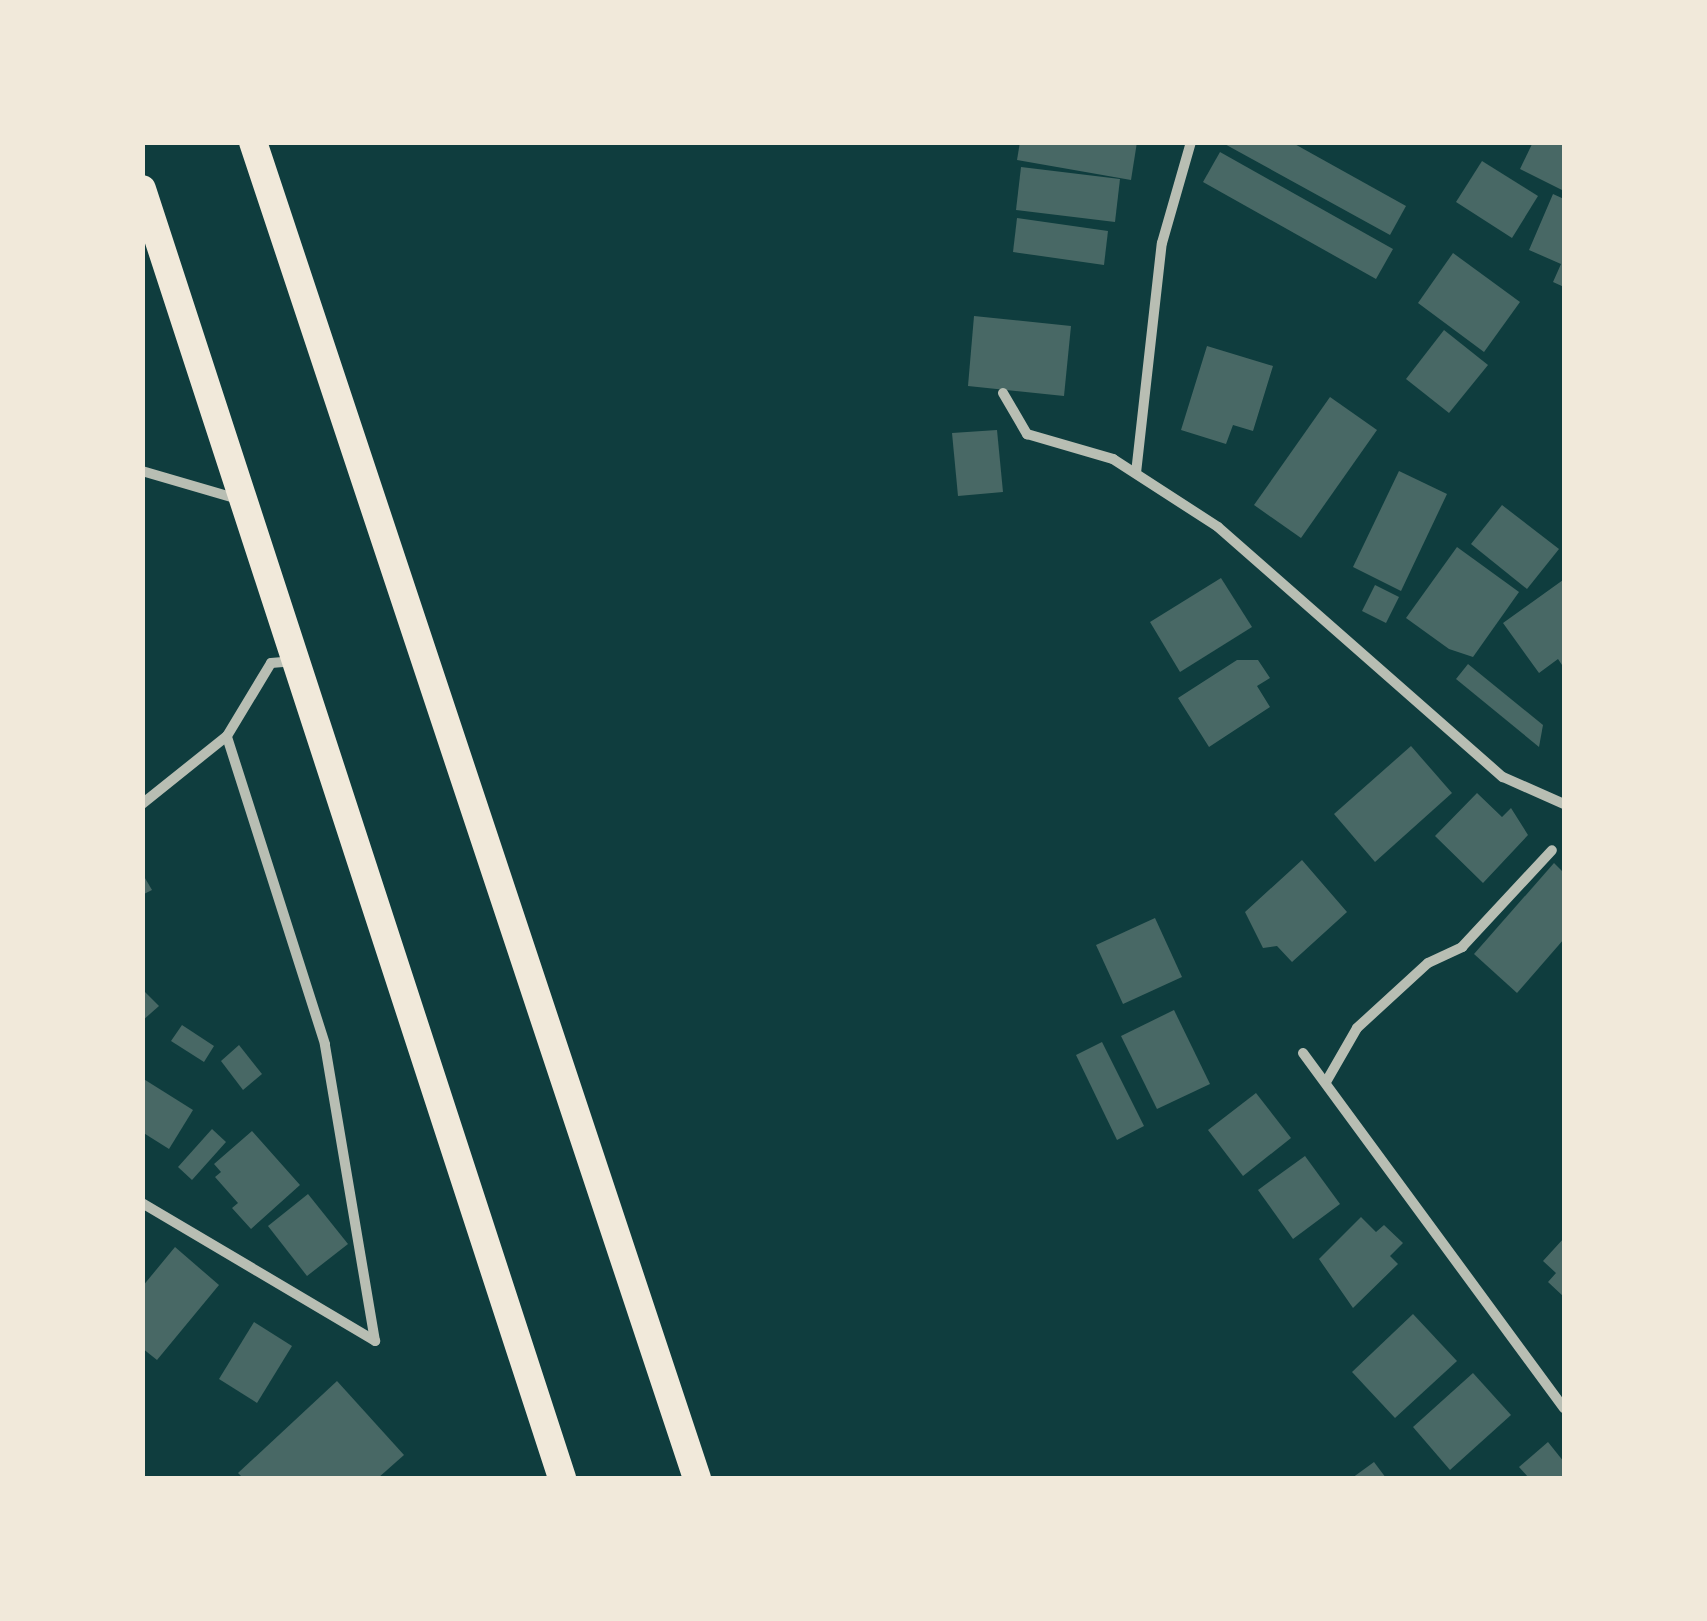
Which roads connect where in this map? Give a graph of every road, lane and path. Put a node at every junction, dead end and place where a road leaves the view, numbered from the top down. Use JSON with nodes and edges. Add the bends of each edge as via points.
{"nodes":[{"id":1,"x":254,"y":142,"type":"edge"},
{"id":2,"x":1191,"y":142,"type":"edge"},
{"id":3,"x":142,"y":189,"type":"edge"},
{"id":4,"x":1003,"y":393,"type":"dead end"},
{"id":5,"x":142,"y":471,"type":"edge"},
{"id":6,"x":1136,"y":473,"type":"junction"},
{"id":7,"x":241,"y":500,"type":"junction"},
{"id":8,"x":299,"y":661,"type":"junction"},
{"id":9,"x":226,"y":736,"type":"junction"},
{"id":10,"x":142,"y":804,"type":"edge"},
{"id":11,"x":1564,"y":804,"type":"edge"},
{"id":12,"x":1552,"y":850,"type":"dead end"},
{"id":13,"x":1303,"y":1053,"type":"dead end"},
{"id":14,"x":1326,"y":1082,"type":"junction"},
{"id":15,"x":142,"y":1204,"type":"edge"},
{"id":16,"x":1564,"y":1408,"type":"edge"},
{"id":17,"x":562,"y":1478,"type":"edge"},
{"id":18,"x":697,"y":1478,"type":"edge"}],
"edges":[{"from":1,"to":18,"type":"highway"},
{"from":2,"to":6,"type":"street","via":[[1162,243]]},
{"from":3,"to":7,"type":"highway"},
{"from":4,"to":6,"type":"street","via":[[1027,434],[1114,458]]},
{"from":5,"to":7,"type":"street"},
{"from":6,"to":11,"type":"street","via":[[1218,527],[1503,778]]},
{"from":7,"to":8,"type":"highway"},
{"from":8,"to":9,"type":"street","via":[[271,664]]},
{"from":8,"to":17,"type":"highway"},
{"from":9,"to":10,"type":"street"},
{"from":9,"to":15,"type":"street","via":[[325,1044],[375,1342]]},
{"from":12,"to":14,"type":"street","via":[[1462,947],[1428,963],[1357,1028]]},
{"from":13,"to":14,"type":"street"},
{"from":14,"to":16,"type":"street"}]}
